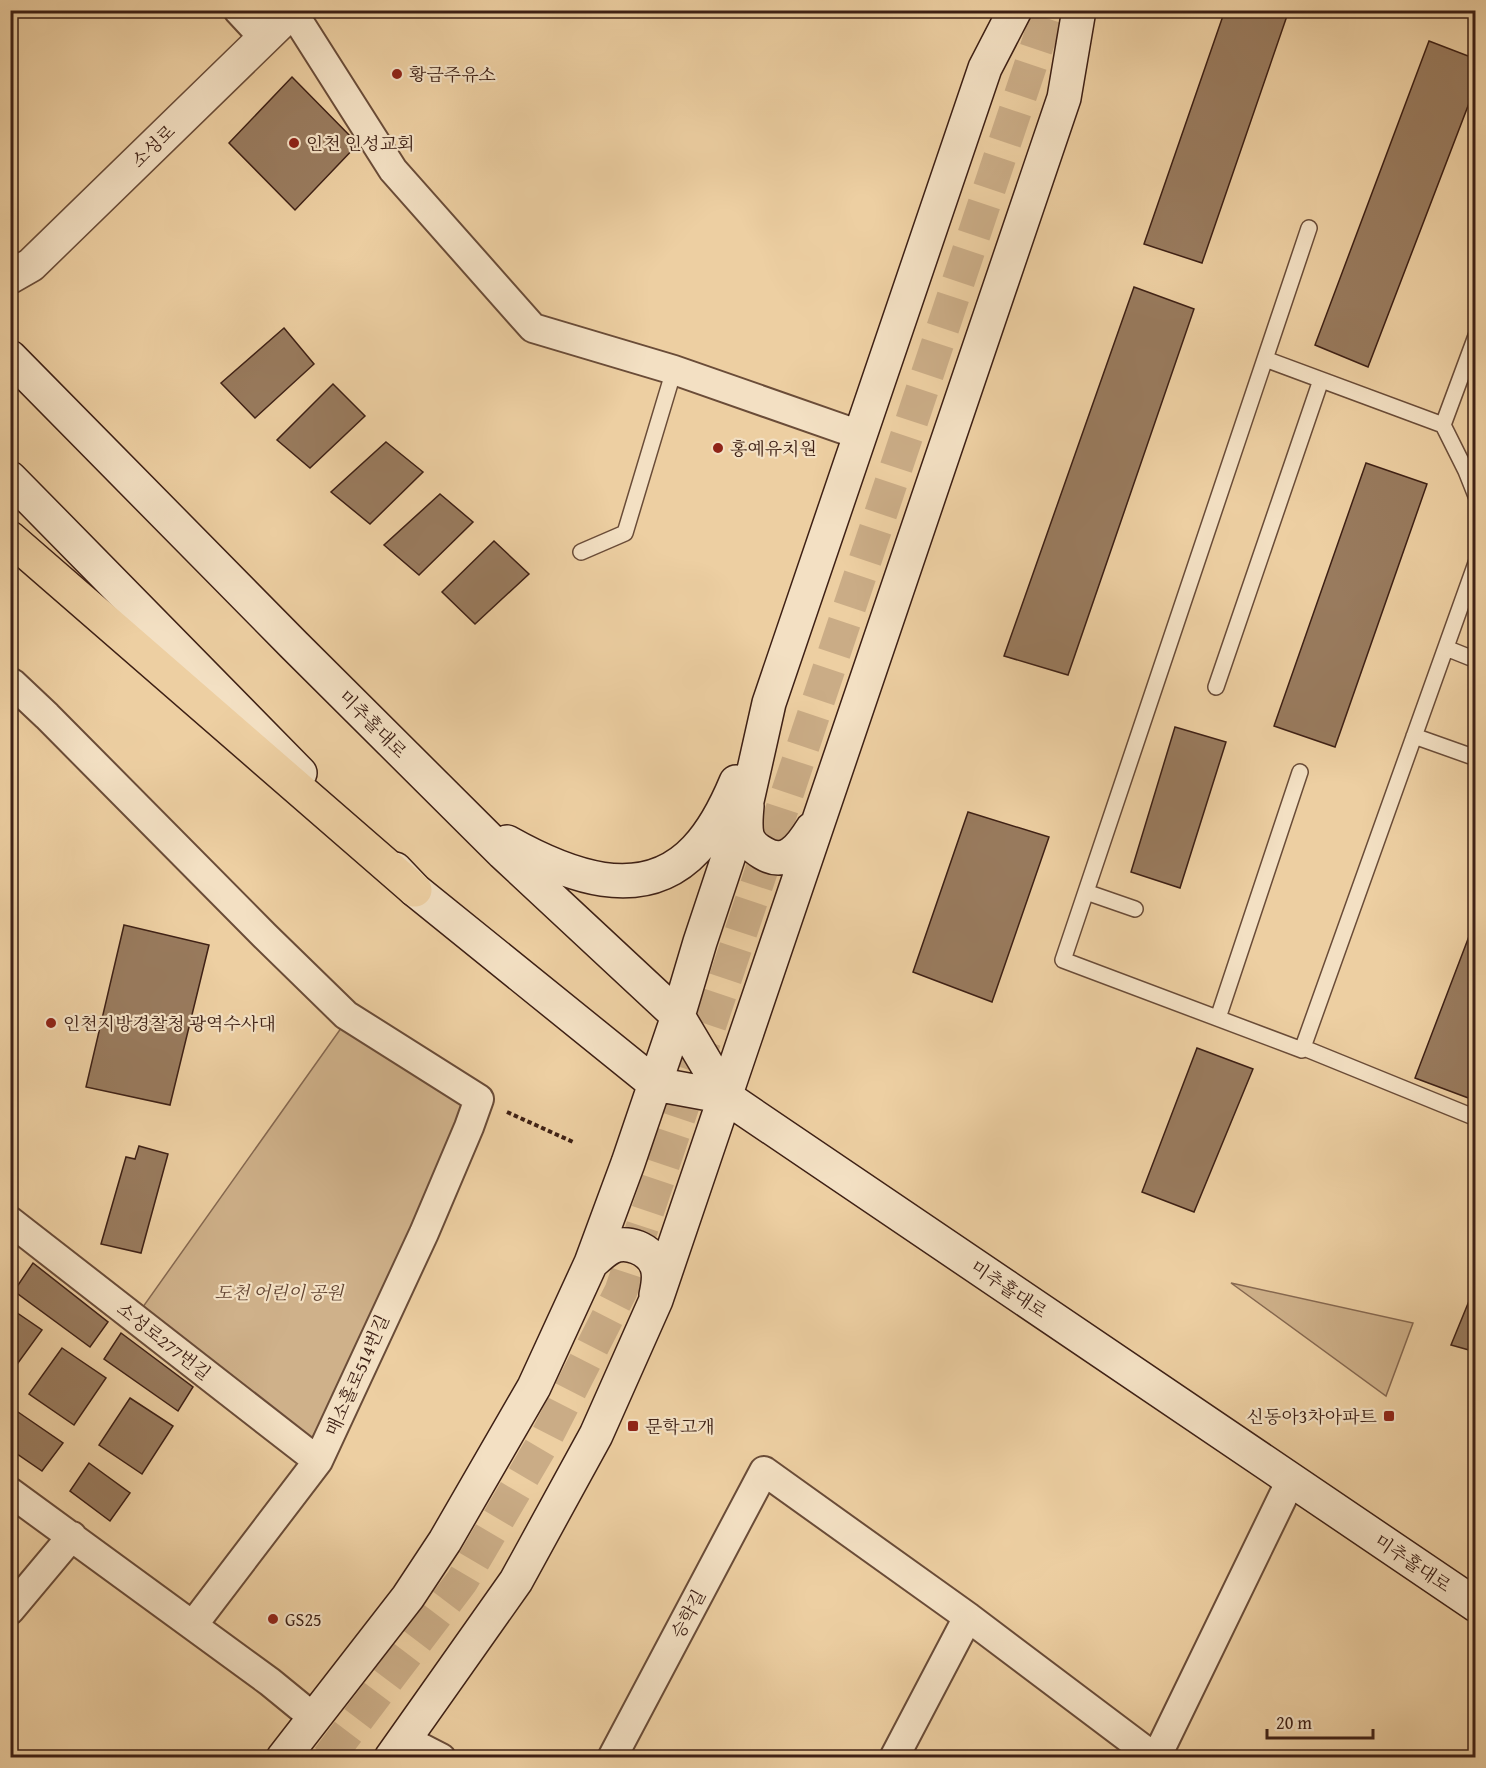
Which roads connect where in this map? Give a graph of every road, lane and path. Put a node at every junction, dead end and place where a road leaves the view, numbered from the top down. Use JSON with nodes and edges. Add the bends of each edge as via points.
{"nodes":[{"id":1,"x":238,"y":10,"type":"edge"},
{"id":2,"x":1015,"y":10,"type":"edge"},
{"id":3,"x":1079,"y":10,"type":"edge"},
{"id":4,"x":292,"y":11,"type":"edge"},
{"id":5,"x":264,"y":39,"type":"junction"},
{"id":6,"x":1309,"y":228,"type":"dead end"},
{"id":7,"x":10,"y":277,"type":"edge"},
{"id":8,"x":1476,"y":336,"type":"edge"},
{"id":9,"x":10,"y":357,"type":"edge"},
{"id":10,"x":1265,"y":359,"type":"junction"},
{"id":11,"x":674,"y":370,"type":"junction"},
{"id":12,"x":1321,"y":380,"type":"junction"},
{"id":13,"x":1443,"y":425,"type":"junction"},
{"id":14,"x":860,"y":435,"type":"junction"},
{"id":15,"x":11,"y":478,"type":"edge"},
{"id":16,"x":1476,"y":496,"type":"edge"},
{"id":17,"x":10,"y":538,"type":"edge"},
{"id":18,"x":582,"y":552,"type":"dead end"},
{"id":19,"x":1476,"y":564,"type":"edge"},
{"id":20,"x":1446,"y":648,"type":"junction"},
{"id":21,"x":1476,"y":660,"type":"edge"},
{"id":22,"x":11,"y":684,"type":"edge"},
{"id":23,"x":1216,"y":687,"type":"dead end"},
{"id":24,"x":769,"y":703,"type":"junction"},
{"id":25,"x":1414,"y":736,"type":"junction"},
{"id":26,"x":1476,"y":758,"type":"edge"},
{"id":27,"x":1300,"y":772,"type":"dead end"},
{"id":28,"x":747,"y":801,"type":"junction"},
{"id":29,"x":817,"y":820,"type":"junction"},
{"id":30,"x":471,"y":821,"type":"junction"},
{"id":31,"x":415,"y":890,"type":"junction"},
{"id":32,"x":1086,"y":892,"type":"junction"},
{"id":33,"x":1135,"y":909,"type":"dead end"},
{"id":34,"x":678,"y":1016,"type":"junction"},
{"id":35,"x":1218,"y":1018,"type":"junction"},
{"id":36,"x":1304,"y":1048,"type":"junction"},
{"id":37,"x":655,"y":1084,"type":"junction"},
{"id":38,"x":726,"y":1097,"type":"junction"},
{"id":39,"x":479,"y":1099,"type":"junction"},
{"id":40,"x":1476,"y":1118,"type":"edge"},
{"id":41,"x":573,"y":1142,"type":"dead end"},
{"id":42,"x":10,"y":1221,"type":"edge"},
{"id":43,"x":591,"y":1263,"type":"junction"},
{"id":44,"x":656,"y":1300,"type":"junction"},
{"id":45,"x":318,"y":1461,"type":"junction"},
{"id":46,"x":1291,"y":1480,"type":"junction"},
{"id":47,"x":10,"y":1492,"type":"edge"},
{"id":48,"x":72,"y":1536,"type":"junction"},
{"id":49,"x":1476,"y":1605,"type":"edge"},
{"id":50,"x":10,"y":1610,"type":"edge"},
{"id":51,"x":968,"y":1617,"type":"junction"},
{"id":52,"x":193,"y":1626,"type":"junction"},
{"id":53,"x":314,"y":1718,"type":"junction"},
{"id":54,"x":397,"y":1748,"type":"edge"},
{"id":55,"x":283,"y":1758,"type":"edge"},
{"id":56,"x":441,"y":1758,"type":"edge"},
{"id":57,"x":612,"y":1758,"type":"edge"},
{"id":58,"x":894,"y":1758,"type":"edge"},
{"id":59,"x":1155,"y":1758,"type":"edge"}],
"edges":[{"from":1,"to":5,"type":"street"},
{"from":2,"to":14,"type":"main road","via":[[985,68]]},
{"from":3,"to":29,"type":"main road","via":[[1064,98]]},
{"from":4,"to":5,"type":"main road","name":"소성로"},
{"from":4,"to":11,"type":"street","via":[[393,170],[533,328]]},
{"from":5,"to":7,"type":"main road","name":"소성로","via":[[31,265]]},
{"from":6,"to":10,"type":"lane"},
{"from":8,"to":13,"type":"lane"},
{"from":9,"to":30,"type":"main road","name":"미추홀대로"},
{"from":10,"to":12,"type":"lane"},
{"from":10,"to":32,"type":"lane"},
{"from":11,"to":14,"type":"street"},
{"from":11,"to":18,"type":"lane","via":[[625,533]]},
{"from":12,"to":13,"type":"lane"},
{"from":12,"to":23,"type":"lane"},
{"from":13,"to":16,"type":"lane"},
{"from":14,"to":24,"type":"main road"},
{"from":15,"to":31,"type":"main road","name":"미추홀대로"},
{"from":17,"to":31,"type":"highway"},
{"from":19,"to":20,"type":"lane"},
{"from":20,"to":21,"type":"lane"},
{"from":20,"to":25,"type":"lane"},
{"from":22,"to":39,"type":"street","via":[[346,1015]]},
{"from":24,"to":28,"type":"main road"},
{"from":24,"to":30,"type":"main road","via":[[719,817],[696,849],[662,873],[624,882],[588,877],[538,859]]},
{"from":25,"to":26,"type":"lane"},
{"from":25,"to":36,"type":"lane"},
{"from":27,"to":35,"type":"lane"},
{"from":28,"to":29,"type":"main road","via":[[747,837],[770,857],[783,858],[797,850]]},
{"from":28,"to":34,"type":"main road"},
{"from":29,"to":38,"type":"main road"},
{"from":30,"to":34,"type":"main road","name":"미추홀대로"},
{"from":31,"to":37,"type":"main road","name":"미추홀대로"},
{"from":32,"to":33,"type":"lane"},
{"from":32,"to":35,"type":"lane","via":[[1063,960]]},
{"from":34,"to":37,"type":"main road"},
{"from":34,"to":38,"type":"main road","name":"미추홀대로"},
{"from":35,"to":36,"type":"lane"},
{"from":36,"to":40,"type":"lane"},
{"from":37,"to":38,"type":"main road","name":"미추홀대로"},
{"from":37,"to":43,"type":"main road"},
{"from":38,"to":44,"type":"main road"},
{"from":38,"to":46,"type":"main road","name":"미추홀대로"},
{"from":39,"to":41,"type":"path"},
{"from":39,"to":45,"type":"street","name":"매소홀로514번길","via":[[424,1233]]},
{"from":42,"to":45,"type":"street","name":"소성로277번길"},
{"from":43,"to":44,"type":"main road","via":[[611,1247],[620,1245],[646,1252],[658,1270]]},
{"from":43,"to":53,"type":"main road","via":[[534,1387],[446,1541],[408,1597]]},
{"from":44,"to":54,"type":"main road","via":[[596,1435],[516,1581]]},
{"from":45,"to":52,"type":"street","name":"매소홀로514번길"},
{"from":46,"to":49,"type":"main road","name":"미추홀대로"},
{"from":46,"to":59,"type":"street"},
{"from":47,"to":48,"type":"street"},
{"from":48,"to":50,"type":"street"},
{"from":48,"to":52,"type":"street"},
{"from":51,"to":57,"type":"street","name":"승학길","via":[[764,1471]]},
{"from":51,"to":58,"type":"street"},
{"from":51,"to":59,"type":"street"},
{"from":52,"to":53,"type":"street"},
{"from":53,"to":55,"type":"main road"},
{"from":54,"to":56,"type":"street"}]}
